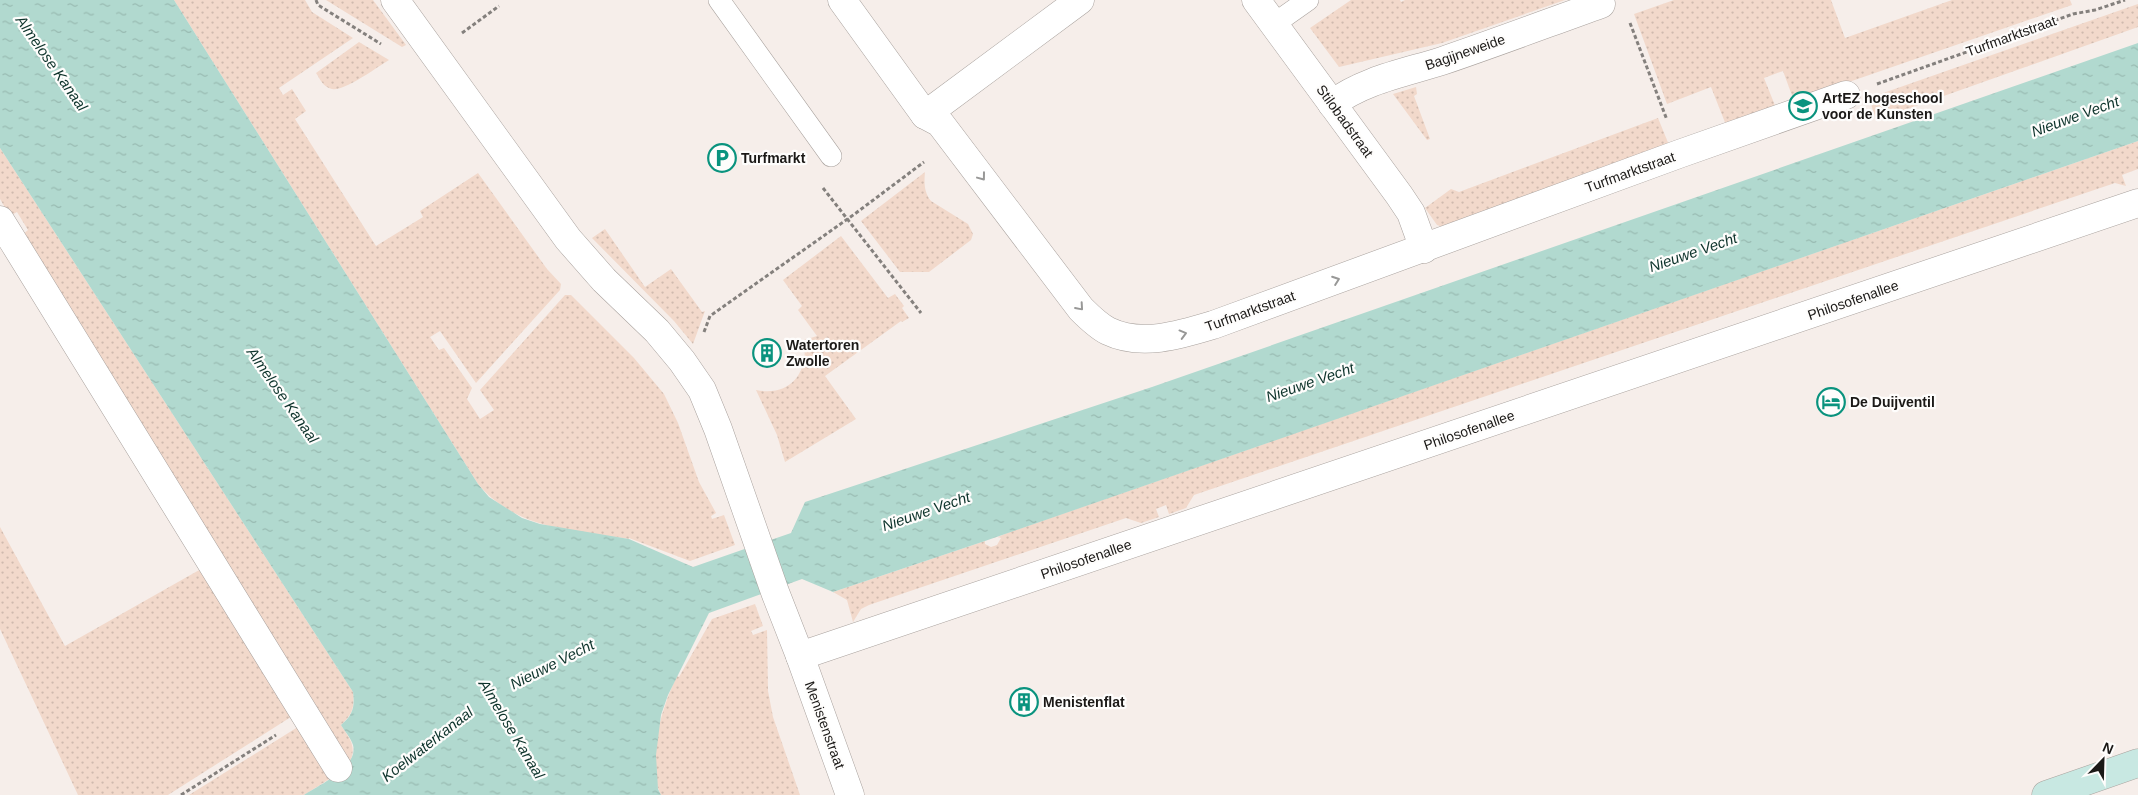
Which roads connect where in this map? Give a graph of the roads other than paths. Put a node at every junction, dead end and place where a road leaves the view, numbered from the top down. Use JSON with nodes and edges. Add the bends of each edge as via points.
{"nodes":[{"id":1,"x":395,"y":0,"type":"edge"},
{"id":2,"x":719,"y":0,"type":"edge"},
{"id":3,"x":842,"y":0,"type":"edge"},
{"id":4,"x":1080,"y":0,"type":"edge"},
{"id":5,"x":1256,"y":0,"type":"edge"},
{"id":6,"x":1308,"y":0,"type":"edge"},
{"id":7,"x":1601,"y":4,"type":"dead end"},
{"id":8,"x":1274,"y":24,"type":"junction"},
{"id":9,"x":1846,"y":95,"type":"road end"},
{"id":10,"x":1332,"y":104,"type":"junction"},
{"id":11,"x":925,"y":115,"type":"junction"},
{"id":12,"x":831,"y":156,"type":"dead end"},
{"id":13,"x":2138,"y":203,"type":"edge"},
{"id":14,"x":0,"y":220,"type":"edge"},
{"id":15,"x":1424,"y":249,"type":"junction"},
{"id":16,"x":800,"y":656,"type":"junction"},
{"id":17,"x":2138,"y":763,"type":"edge"},
{"id":18,"x":338,"y":768,"type":"dead end"},
{"id":19,"x":850,"y":795,"type":"edge"},
{"id":20,"x":2046,"y":795,"type":"edge"}],
"edges":[{"from":1,"to":16,"type":"street","via":[[568,239],[604,280],[657,331],[702,390]]},
{"from":2,"to":12,"type":"lane"},
{"from":3,"to":11,"type":"street"},
{"from":4,"to":11,"type":"street"},
{"from":5,"to":8,"type":"street","name":"Stilobadstraat"},
{"from":6,"to":8,"type":"lane"},
{"from":7,"to":10,"type":"street","name":"Bagijneweide","via":[[1375,81],[1349,91]]},
{"from":8,"to":10,"type":"street","name":"Stilobadstraat"},
{"from":9,"to":15,"type":"street","name":"Turfmarktstraat"},
{"from":10,"to":15,"type":"street","name":"Stilobadstraat","via":[[1411,213]]},
{"from":11,"to":15,"type":"street","name":"Turfmarktstraat","one_way":true,"via":[[940,123],[1081,309],[1107,330],[1135,338],[1194,331]]},
{"from":13,"to":16,"type":"street","name":"Philosofenallee"},
{"from":14,"to":18,"type":"street"},
{"from":16,"to":19,"type":"street","name":"Menistenstraat"},
{"from":17,"to":20,"type":"main road"}]}
